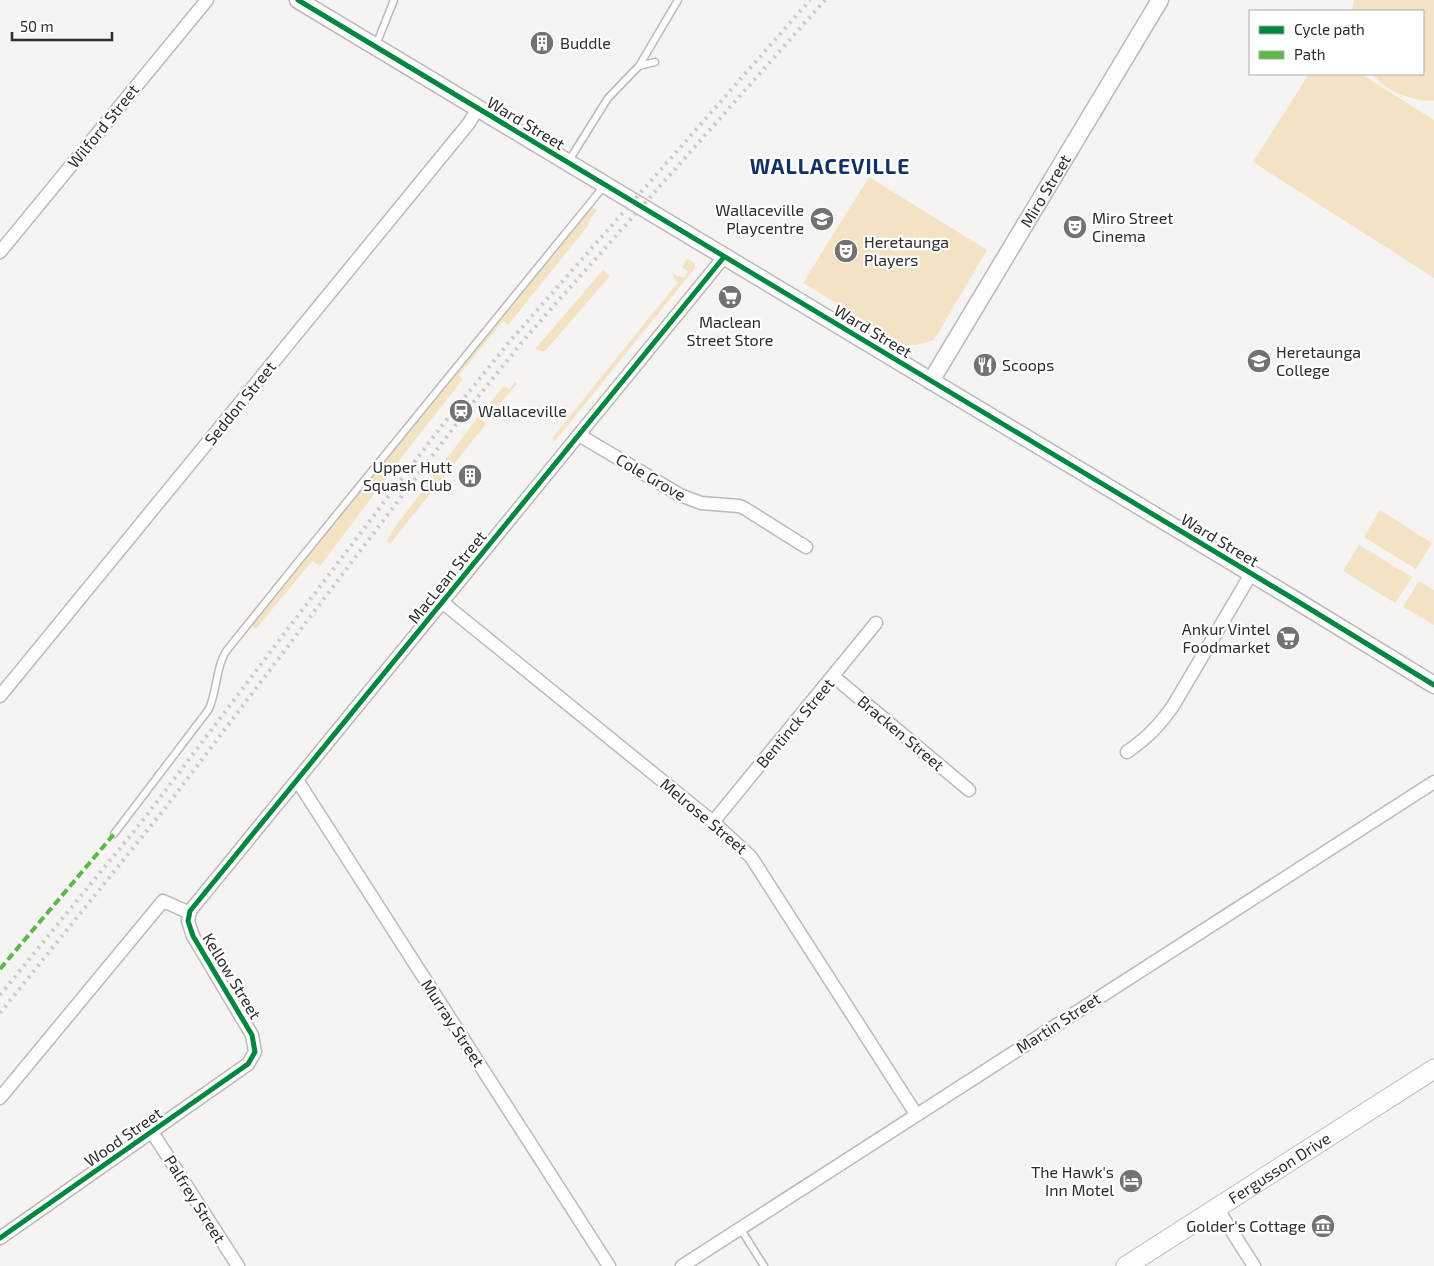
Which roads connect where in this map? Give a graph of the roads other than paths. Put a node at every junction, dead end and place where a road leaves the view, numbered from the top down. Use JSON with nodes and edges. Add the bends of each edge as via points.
{"nodes":[{"id":1,"x":207,"y":0,"type":"edge"},
{"id":2,"x":298,"y":0,"type":"edge"},
{"id":3,"x":394,"y":0,"type":"edge"},
{"id":4,"x":678,"y":0,"type":"edge"},
{"id":5,"x":1160,"y":0,"type":"edge"},
{"id":6,"x":376,"y":47,"type":"junction"},
{"id":7,"x":655,"y":62,"type":"dead end"},
{"id":8,"x":639,"y":66,"type":"junction"},
{"id":9,"x":478,"y":108,"type":"junction"},
{"id":10,"x":568,"y":162,"type":"junction"},
{"id":11,"x":605,"y":185,"type":"junction"},
{"id":12,"x":0,"y":252,"type":"edge"},
{"id":13,"x":724,"y":257,"type":"junction"},
{"id":14,"x":931,"y":381,"type":"junction"},
{"id":15,"x":579,"y":435,"type":"junction"},
{"id":16,"x":806,"y":547,"type":"dead end"},
{"id":17,"x":1251,"y":574,"type":"junction"},
{"id":18,"x":442,"y":602,"type":"junction"},
{"id":19,"x":876,"y":624,"type":"dead end"},
{"id":20,"x":833,"y":676,"type":"junction"},
{"id":21,"x":1434,"y":685,"type":"edge"},
{"id":22,"x":0,"y":696,"type":"edge"},
{"id":23,"x":1127,"y":752,"type":"dead end"},
{"id":24,"x":297,"y":780,"type":"junction"},
{"id":25,"x":1434,"y":782,"type":"edge"},
{"id":26,"x":969,"y":790,"type":"dead end"},
{"id":27,"x":712,"y":822,"type":"junction"},
{"id":28,"x":114,"y":834,"type":"dead end"},
{"id":29,"x":190,"y":913,"type":"junction"},
{"id":30,"x":255,"y":1052,"type":"joint"},
{"id":31,"x":1434,"y":1069,"type":"edge"},
{"id":32,"x":0,"y":1098,"type":"edge"},
{"id":33,"x":916,"y":1114,"type":"junction"},
{"id":34,"x":152,"y":1132,"type":"junction"},
{"id":35,"x":1217,"y":1208,"type":"junction"},
{"id":36,"x":740,"y":1228,"type":"junction"},
{"id":37,"x":0,"y":1238,"type":"edge"},
{"id":38,"x":238,"y":1266,"type":"edge"},
{"id":39,"x":609,"y":1266,"type":"edge"},
{"id":40,"x":682,"y":1266,"type":"edge"},
{"id":41,"x":764,"y":1266,"type":"edge"},
{"id":42,"x":1126,"y":1266,"type":"edge"},
{"id":43,"x":1254,"y":1266,"type":"edge"}],
"edges":[{"from":1,"to":12,"type":"street","name":"Wilford Street"},
{"from":2,"to":6,"type":"street","name":"Ward Street"},
{"from":3,"to":6,"type":"lane"},
{"from":4,"to":8,"type":"lane"},
{"from":5,"to":14,"type":"street","name":"Miro Street"},
{"from":6,"to":9,"type":"street","name":"Ward Street"},
{"from":7,"to":8,"type":"lane"},
{"from":8,"to":10,"type":"lane","via":[[608,98]]},
{"from":9,"to":10,"type":"street","name":"Ward Street"},
{"from":9,"to":22,"type":"street","name":"Seddon Street"},
{"from":10,"to":11,"type":"street","name":"Ward Street"},
{"from":11,"to":13,"type":"street","name":"Ward Street"},
{"from":11,"to":28,"type":"lane","via":[[224,654],[209,708]]},
{"from":13,"to":14,"type":"street","name":"Ward Street"},
{"from":13,"to":15,"type":"street","name":"MacLean Street"},
{"from":14,"to":17,"type":"street","name":"Ward Street"},
{"from":15,"to":16,"type":"street","name":"Cole Grove","via":[[680,495],[701,503],[744,508]]},
{"from":15,"to":18,"type":"street","name":"MacLean Street"},
{"from":17,"to":21,"type":"street","name":"Ward Street"},
{"from":17,"to":23,"type":"street","via":[[1168,712],[1152,732]]},
{"from":18,"to":24,"type":"street","name":"MacLean Street"},
{"from":18,"to":27,"type":"street","name":"Melrose Street"},
{"from":19,"to":20,"type":"street","name":"Bentinck Street"},
{"from":20,"to":26,"type":"street","name":"Bracken Street"},
{"from":20,"to":27,"type":"street","name":"Bentinck Street"},
{"from":24,"to":29,"type":"street","name":"MacLean Street"},
{"from":24,"to":39,"type":"street","name":"Murray Street"},
{"from":25,"to":33,"type":"street","name":"Martin Street"},
{"from":27,"to":33,"type":"street","name":"Melrose Street","via":[[751,856]]},
{"from":29,"to":30,"type":"street","name":"Kellow Street","via":[[188,920],[192,936],[247,1025]]},
{"from":29,"to":32,"type":"street","via":[[163,901]]},
{"from":30,"to":34,"type":"street","name":"Wood Street","via":[[240,1071]]},
{"from":31,"to":35,"type":"main road","name":"Fergusson Drive"},
{"from":33,"to":36,"type":"street","name":"Martin Street"},
{"from":34,"to":37,"type":"street","name":"Wood Street"},
{"from":34,"to":38,"type":"street","name":"Palfrey Street"},
{"from":35,"to":42,"type":"main road","name":"Fergusson Drive"},
{"from":35,"to":43,"type":"street"},
{"from":36,"to":40,"type":"street","name":"Martin Street"},
{"from":36,"to":41,"type":"lane"}]}
